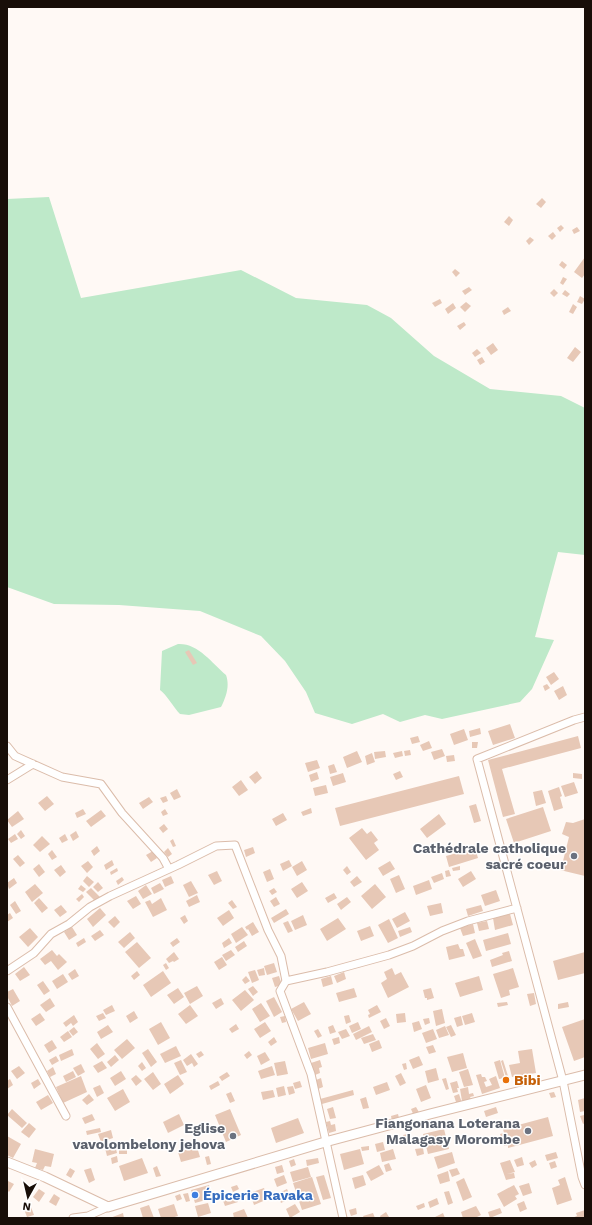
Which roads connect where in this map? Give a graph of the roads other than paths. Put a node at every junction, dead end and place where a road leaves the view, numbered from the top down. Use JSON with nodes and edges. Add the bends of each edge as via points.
{"nodes":[{"id":1,"x":585,"y":717,"type":"edge"},
{"id":2,"x":7,"y":746,"type":"edge"},
{"id":3,"x":33,"y":764,"type":"junction"},
{"id":4,"x":7,"y":780,"type":"edge"},
{"id":5,"x":170,"y":869,"type":"junction"},
{"id":6,"x":517,"y":908,"type":"junction"},
{"id":7,"x":7,"y":971,"type":"edge"},
{"id":8,"x":286,"y":981,"type":"junction"},
{"id":9,"x":7,"y":1007,"type":"edge"},
{"id":10,"x":585,"y":1075,"type":"edge"},
{"id":11,"x":563,"y":1081,"type":"junction"},
{"id":12,"x":66,"y":1116,"type":"dead end"},
{"id":13,"x":325,"y":1142,"type":"junction"},
{"id":14,"x":7,"y":1162,"type":"edge"},
{"id":15,"x":585,"y":1185,"type":"edge"},
{"id":16,"x":108,"y":1208,"type":"junction"},
{"id":17,"x":73,"y":1218,"type":"edge"},
{"id":18,"x":343,"y":1218,"type":"edge"}],
"edges":[{"from":1,"to":6,"type":"street","via":[[477,759]]},
{"from":2,"to":3,"type":"street","via":[[15,756]]},
{"from":3,"to":4,"type":"street"},
{"from":3,"to":5,"type":"street","via":[[62,777],[101,784]]},
{"from":5,"to":7,"type":"street","via":[[110,896],[90,908],[51,934],[34,953]]},
{"from":5,"to":8,"type":"street","via":[[216,846],[235,845],[268,930],[281,956]]},
{"from":6,"to":8,"type":"street","via":[[442,930],[413,946],[388,955]]},
{"from":6,"to":11,"type":"street"},
{"from":8,"to":13,"type":"street","via":[[280,991],[311,1074]]},
{"from":9,"to":12,"type":"street"},
{"from":10,"to":11,"type":"street"},
{"from":11,"to":13,"type":"street"},
{"from":11,"to":15,"type":"street"},
{"from":13,"to":16,"type":"street"},
{"from":13,"to":18,"type":"street"},
{"from":14,"to":16,"type":"street","via":[[45,1177]]},
{"from":16,"to":17,"type":"street","via":[[88,1216]]}]}
